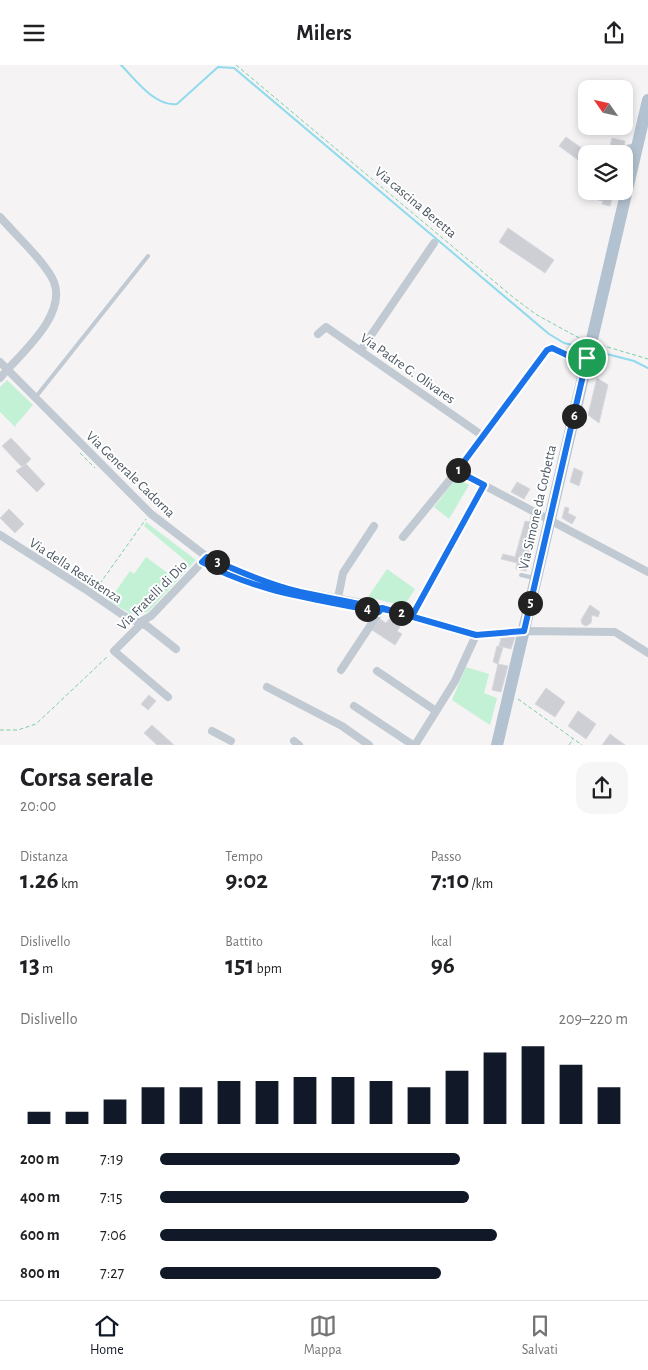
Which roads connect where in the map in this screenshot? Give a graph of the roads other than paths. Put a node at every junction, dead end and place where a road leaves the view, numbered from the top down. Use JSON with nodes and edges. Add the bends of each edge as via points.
{"nodes":[{"id":1,"x":648,"y":100,"type":"edge"},
{"id":2,"x":636,"y":145,"type":"junction"},
{"id":3,"x":633,"y":146,"type":"edge"},
{"id":4,"x":633,"y":155,"type":"edge"},
{"id":5,"x":621,"y":200,"type":"edge"},
{"id":6,"x":0,"y":217,"type":"edge"},
{"id":7,"x":434,"y":243,"type":"dead end"},
{"id":8,"x":148,"y":256,"type":"dead end"},
{"id":9,"x":318,"y":334,"type":"dead end"},
{"id":10,"x":589,"y":349,"type":"junction"},
{"id":11,"x":360,"y":350,"type":"junction"},
{"id":12,"x":0,"y":362,"type":"edge"},
{"id":13,"x":7,"y":369,"type":"junction"},
{"id":14,"x":0,"y":378,"type":"edge"},
{"id":15,"x":35,"y":398,"type":"junction"},
{"id":16,"x":483,"y":435,"type":"junction"},
{"id":17,"x":457,"y":471,"type":"junction"},
{"id":18,"x":484,"y":485,"type":"junction"},
{"id":19,"x":549,"y":521,"type":"junction"},
{"id":20,"x":374,"y":526,"type":"dead end"},
{"id":21,"x":0,"y":535,"type":"edge"},
{"id":22,"x":403,"y":537,"type":"dead end"},
{"id":23,"x":207,"y":557,"type":"junction"},
{"id":24,"x":648,"y":572,"type":"edge"},
{"id":25,"x":521,"y":575,"type":"dead end"},
{"id":26,"x":536,"y":579,"type":"junction"},
{"id":27,"x":338,"y":598,"type":"junction"},
{"id":28,"x":382,"y":608,"type":"junction"},
{"id":29,"x":412,"y":616,"type":"junction"},
{"id":30,"x":140,"y":622,"type":"junction"},
{"id":31,"x":524,"y":631,"type":"junction"},
{"id":32,"x":476,"y":635,"type":"junction"},
{"id":33,"x":176,"y":649,"type":"dead end"},
{"id":34,"x":648,"y":653,"type":"edge"},
{"id":35,"x":341,"y":670,"type":"dead end"},
{"id":36,"x":376,"y":671,"type":"dead end"},
{"id":37,"x":267,"y":687,"type":"dead end"},
{"id":38,"x":168,"y":697,"type":"dead end"},
{"id":39,"x":354,"y":706,"type":"dead end"},
{"id":40,"x":436,"y":711,"type":"junction"},
{"id":41,"x":212,"y":731,"type":"dead end"},
{"id":42,"x":231,"y":744,"type":"edge"},
{"id":43,"x":369,"y":745,"type":"edge"},
{"id":44,"x":414,"y":745,"type":"edge"},
{"id":45,"x":497,"y":745,"type":"edge"}],
"edges":[{"from":1,"to":2,"type":"main road","name":"Via Simone da Corbetta"},
{"from":2,"to":3,"type":"lane"},
{"from":2,"to":4,"type":"main road","name":"Via Simone da Corbetta"},
{"from":5,"to":10,"type":"main road","name":"Via Simone da Corbetta"},
{"from":6,"to":13,"type":"street","via":[[47,271],[56,292],[48,321]]},
{"from":7,"to":11,"type":"street"},
{"from":8,"to":15,"type":"lane"},
{"from":9,"to":11,"type":"street","name":"Via Padre G. Olivares","via":[[326,327]]},
{"from":10,"to":16,"type":"street","via":[[567,355],[552,348],[547,350]]},
{"from":10,"to":19,"type":"main road","name":"Via Simone da Corbetta"},
{"from":11,"to":16,"type":"street","name":"Via Padre G. Olivares"},
{"from":12,"to":13,"type":"street","name":"Via Generale Cadorna"},
{"from":13,"to":14,"type":"street"},
{"from":13,"to":15,"type":"street","name":"Via Generale Cadorna"},
{"from":15,"to":23,"type":"street","name":"Via Generale Cadorna","via":[[151,514]]},
{"from":16,"to":17,"type":"street"},
{"from":17,"to":18,"type":"street"},
{"from":17,"to":22,"type":"street"},
{"from":18,"to":19,"type":"street"},
{"from":18,"to":29,"type":"street"},
{"from":19,"to":24,"type":"street"},
{"from":19,"to":26,"type":"main road","name":"Via Simone da Corbetta"},
{"from":20,"to":27,"type":"street","via":[[343,573]]},
{"from":21,"to":30,"type":"street","name":"Via della Resistenza","via":[[124,617]]},
{"from":23,"to":27,"type":"street","name":"Via Generale Cadorna","via":[[243,574],[299,591]]},
{"from":23,"to":30,"type":"street","name":"Via Fratelli di Dio","via":[[151,616]]},
{"from":25,"to":26,"type":"lane"},
{"from":26,"to":31,"type":"main road","name":"Via Simone da Corbetta"},
{"from":27,"to":28,"type":"street","name":"Via Generale Cadorna"},
{"from":28,"to":29,"type":"street","name":"Via Generale Cadorna"},
{"from":28,"to":35,"type":"street"},
{"from":29,"to":32,"type":"street","name":"Via Generale Cadorna"},
{"from":30,"to":33,"type":"street","name":"Via della Resistenza"},
{"from":30,"to":38,"type":"street","name":"Via Fratelli di Dio","via":[[114,651]]},
{"from":31,"to":32,"type":"street","name":"Via Generale Cadorna"},
{"from":31,"to":34,"type":"street","name":"Via Generale Cadorna","via":[[615,632]]},
{"from":31,"to":45,"type":"main road","name":"Via Simone da Corbetta"},
{"from":32,"to":40,"type":"street","via":[[455,681]]},
{"from":36,"to":40,"type":"street"},
{"from":37,"to":43,"type":"street","via":[[342,726]]},
{"from":39,"to":44,"type":"street"},
{"from":40,"to":44,"type":"street"},
{"from":41,"to":42,"type":"street"}]}
